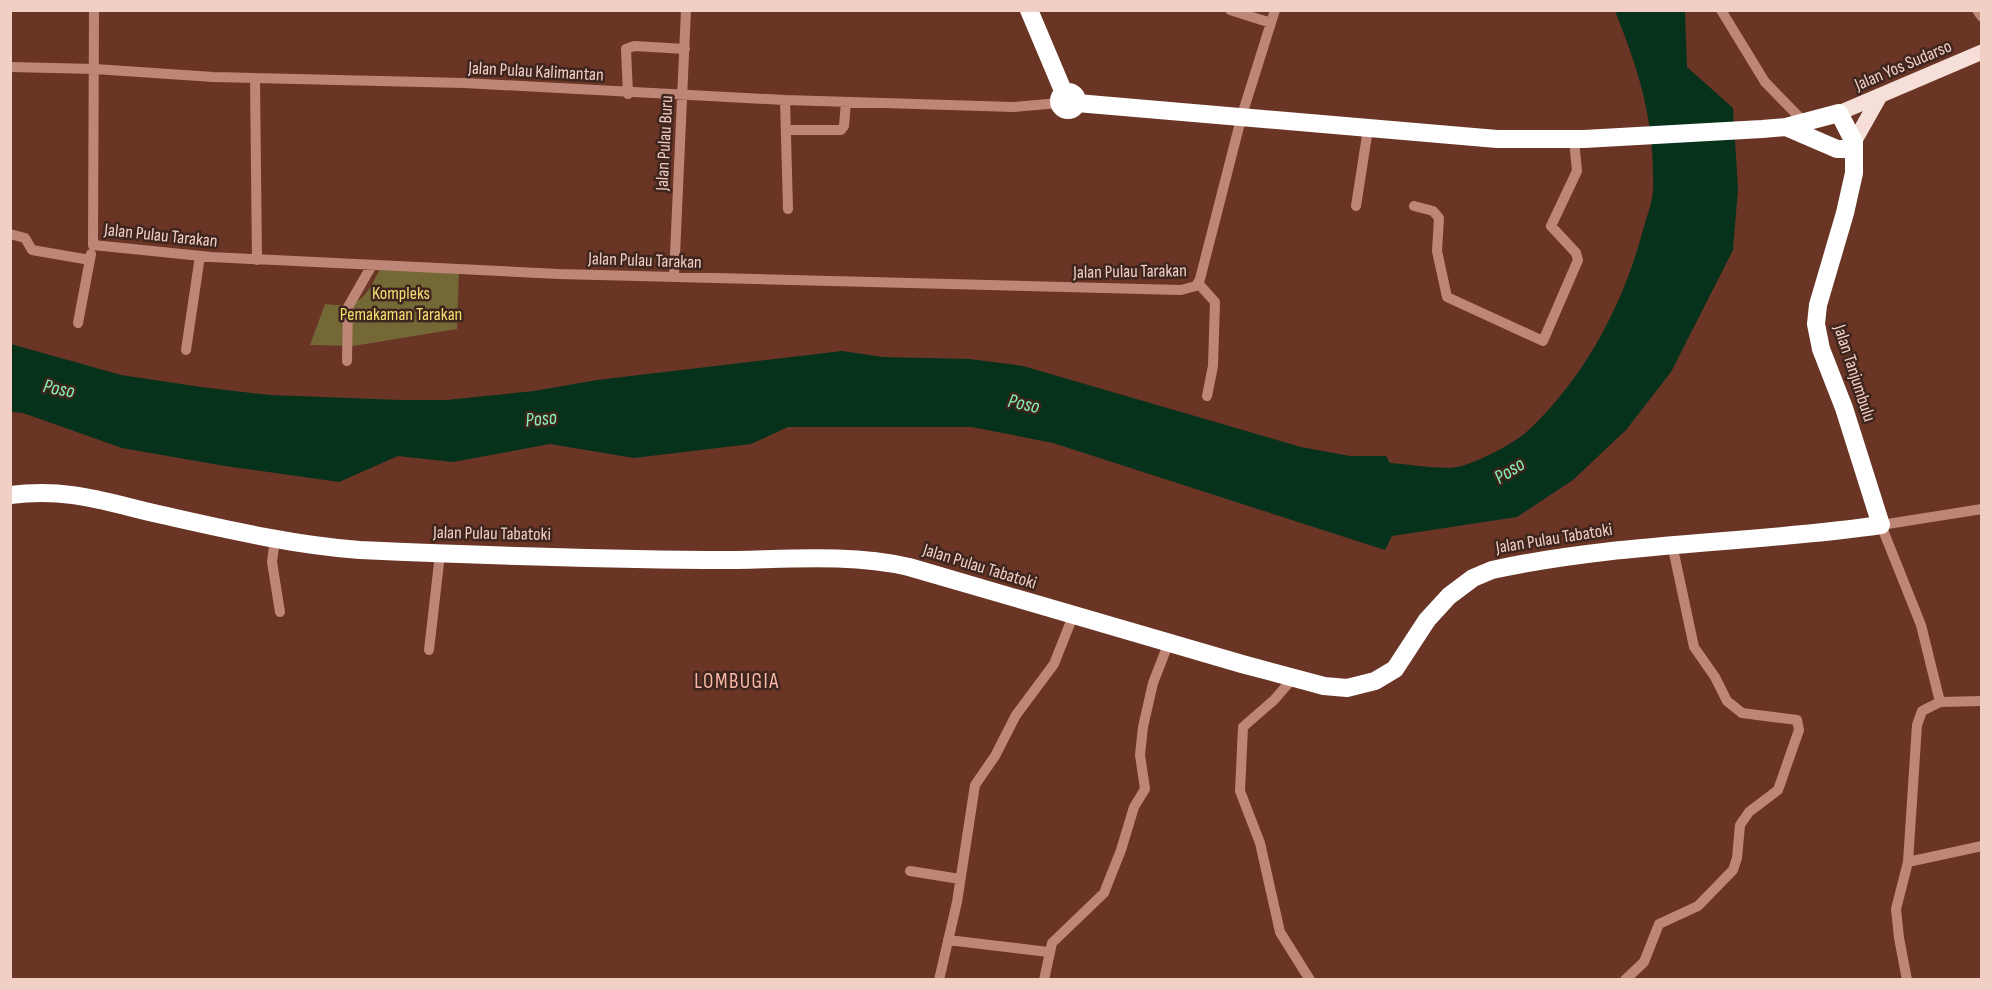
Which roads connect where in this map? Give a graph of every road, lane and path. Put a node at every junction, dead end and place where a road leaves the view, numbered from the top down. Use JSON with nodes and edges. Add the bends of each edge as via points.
{"nodes":[{"id":1,"x":94,"y":10,"type":"edge"},
{"id":2,"x":686,"y":10,"type":"edge"},
{"id":3,"x":1029,"y":10,"type":"edge"},
{"id":4,"x":1230,"y":10,"type":"edge"},
{"id":5,"x":1275,"y":10,"type":"edge"},
{"id":6,"x":1721,"y":10,"type":"edge"},
{"id":7,"x":1977,"y":10,"type":"edge"},
{"id":8,"x":1982,"y":17,"type":"edge"},
{"id":9,"x":1271,"y":23,"type":"junction"},
{"id":10,"x":685,"y":49,"type":"junction"},
{"id":11,"x":1982,"y":52,"type":"edge"},
{"id":12,"x":10,"y":67,"type":"edge"},
{"id":13,"x":95,"y":69,"type":"junction"},
{"id":14,"x":255,"y":78,"type":"junction"},
{"id":15,"x":628,"y":94,"type":"junction"},
{"id":16,"x":683,"y":96,"type":"junction"},
{"id":17,"x":1880,"y":96,"type":"junction"},
{"id":18,"x":785,"y":100,"type":"junction"},
{"id":19,"x":1067,"y":100,"type":"junction"},
{"id":20,"x":846,"y":102,"type":"junction"},
{"id":21,"x":1839,"y":113,"type":"junction"},
{"id":22,"x":1242,"y":115,"type":"junction"},
{"id":23,"x":1812,"y":121,"type":"junction"},
{"id":24,"x":1786,"y":127,"type":"junction"},
{"id":25,"x":1368,"y":129,"type":"junction"},
{"id":26,"x":786,"y":130,"type":"junction"},
{"id":27,"x":1579,"y":140,"type":"junction"},
{"id":28,"x":1845,"y":146,"type":"junction"},
{"id":29,"x":1356,"y":206,"type":"dead end"},
{"id":30,"x":1414,"y":206,"type":"dead end"},
{"id":31,"x":788,"y":209,"type":"dead end"},
{"id":32,"x":10,"y":234,"type":"edge"},
{"id":33,"x":93,"y":245,"type":"junction"},
{"id":34,"x":200,"y":256,"type":"junction"},
{"id":35,"x":90,"y":260,"type":"junction"},
{"id":36,"x":257,"y":260,"type":"junction"},
{"id":37,"x":372,"y":265,"type":"junction"},
{"id":38,"x":674,"y":277,"type":"junction"},
{"id":39,"x":1198,"y":283,"type":"junction"},
{"id":40,"x":78,"y":323,"type":"dead end"},
{"id":41,"x":186,"y":350,"type":"dead end"},
{"id":42,"x":347,"y":361,"type":"dead end"},
{"id":43,"x":1207,"y":396,"type":"dead end"},
{"id":44,"x":10,"y":495,"type":"edge"},
{"id":45,"x":1982,"y":508,"type":"edge"},
{"id":46,"x":1881,"y":525,"type":"junction"},
{"id":47,"x":275,"y":538,"type":"junction"},
{"id":48,"x":1672,"y":544,"type":"junction"},
{"id":49,"x":440,"y":554,"type":"junction"},
{"id":50,"x":280,"y":612,"type":"dead end"},
{"id":51,"x":1073,"y":616,"type":"junction"},
{"id":52,"x":1168,"y":642,"type":"junction"},
{"id":53,"x":429,"y":650,"type":"dead end"},
{"id":54,"x":1294,"y":677,"type":"junction"},
{"id":55,"x":1982,"y":701,"type":"edge"},
{"id":56,"x":1940,"y":702,"type":"junction"},
{"id":57,"x":1982,"y":846,"type":"edge"},
{"id":58,"x":1908,"y":861,"type":"junction"},
{"id":59,"x":910,"y":871,"type":"dead end"},
{"id":60,"x":960,"y":879,"type":"junction"},
{"id":61,"x":948,"y":940,"type":"junction"},
{"id":62,"x":1048,"y":952,"type":"junction"},
{"id":63,"x":939,"y":980,"type":"edge"},
{"id":64,"x":1044,"y":980,"type":"edge"},
{"id":65,"x":1310,"y":980,"type":"edge"},
{"id":66,"x":1625,"y":980,"type":"edge"},
{"id":67,"x":1908,"y":980,"type":"edge"}],
"edges":[{"from":1,"to":13,"type":"street","name":"Jalan Pulau Tarakan"},
{"from":2,"to":10,"type":"street","name":"Jalan Pulau Buru"},
{"from":3,"to":19,"type":"highway"},
{"from":4,"to":9,"type":"street"},
{"from":5,"to":9,"type":"street","name":"Jalan Pulau Tarakan"},
{"from":6,"to":23,"type":"street","via":[[1765,82]]},
{"from":7,"to":8,"type":"street"},
{"from":9,"to":22,"type":"street","name":"Jalan Pulau Tarakan"},
{"from":10,"to":15,"type":"street","via":[[626,48]]},
{"from":10,"to":16,"type":"street","name":"Jalan Pulau Buru"},
{"from":11,"to":17,"type":"main road","name":"Jalan Yos Sudarso"},
{"from":12,"to":13,"type":"street","name":"Jalan Pulau Kalimantan"},
{"from":13,"to":14,"type":"street","name":"Jalan Pulau Kalimantan"},
{"from":13,"to":33,"type":"street","name":"Jalan Pulau Tarakan"},
{"from":14,"to":15,"type":"street","name":"Jalan Pulau Kalimantan","via":[[464,83]]},
{"from":14,"to":36,"type":"street"},
{"from":15,"to":16,"type":"street","name":"Jalan Pulau Kalimantan"},
{"from":16,"to":18,"type":"street","name":"Jalan Pulau Kalimantan"},
{"from":16,"to":38,"type":"street","name":"Jalan Pulau Buru"},
{"from":17,"to":21,"type":"main road","name":"Jalan Yos Sudarso"},
{"from":17,"to":28,"type":"main road"},
{"from":18,"to":20,"type":"street","name":"Jalan Pulau Kalimantan"},
{"from":18,"to":26,"type":"street"},
{"from":19,"to":20,"type":"street","name":"Jalan Pulau Kalimantan","via":[[1014,107]]},
{"from":19,"to":22,"type":"highway"},
{"from":20,"to":26,"type":"street","via":[[841,130]]},
{"from":21,"to":23,"type":"highway"},
{"from":21,"to":28,"type":"highway"},
{"from":22,"to":25,"type":"highway"},
{"from":22,"to":39,"type":"street","name":"Jalan Pulau Tarakan"},
{"from":23,"to":24,"type":"highway"},
{"from":23,"to":28,"type":"highway"},
{"from":24,"to":27,"type":"highway"},
{"from":24,"to":28,"type":"highway"},
{"from":25,"to":27,"type":"highway","via":[[1497,139]]},
{"from":25,"to":29,"type":"street"},
{"from":26,"to":31,"type":"street"},
{"from":27,"to":30,"type":"street","via":[[1577,171],[1551,226],[1576,253],[1578,261],[1542,341],[1447,297],[1437,250],[1439,218],[1433,211]]},
{"from":28,"to":46,"type":"highway","name":"Jalan Tanjumbulu","via":[[1854,164],[1850,196],[1816,324]]},
{"from":32,"to":35,"type":"street","via":[[25,238],[32,250]]},
{"from":33,"to":34,"type":"street","name":"Jalan Pulau Tarakan"},
{"from":33,"to":35,"type":"street"},
{"from":34,"to":36,"type":"street","name":"Jalan Pulau Tarakan"},
{"from":34,"to":41,"type":"street"},
{"from":35,"to":40,"type":"street"},
{"from":36,"to":37,"type":"street","name":"Jalan Pulau Tarakan"},
{"from":37,"to":38,"type":"street","name":"Jalan Pulau Tarakan"},
{"from":37,"to":42,"type":"street","via":[[348,307]]},
{"from":38,"to":39,"type":"street","name":"Jalan Pulau Tarakan","via":[[1107,290],[1188,290]]},
{"from":39,"to":43,"type":"street","via":[[1215,302]]},
{"from":44,"to":47,"type":"highway","name":"Jalan Pulau Tabatoki","via":[[47,491],[90,496]]},
{"from":45,"to":46,"type":"street"},
{"from":46,"to":48,"type":"highway","name":"Jalan Pulau Tabatoki"},
{"from":46,"to":56,"type":"street","via":[[1921,625]]},
{"from":47,"to":49,"type":"highway","name":"Jalan Pulau Tabatoki","via":[[340,549]]},
{"from":47,"to":50,"type":"street","via":[[272,566]]},
{"from":48,"to":54,"type":"highway","name":"Jalan Pulau Tabatoki","via":[[1597,551],[1492,570],[1449,596],[1427,620],[1395,669],[1382,677],[1347,688]]},
{"from":48,"to":66,"type":"street","via":[[1694,647],[1727,701],[1742,713],[1797,720],[1799,730],[1778,790],[1749,812],[1740,825],[1733,870],[1698,906],[1659,924],[1644,962]]},
{"from":49,"to":51,"type":"highway","name":"Jalan Pulau Tabatoki","via":[[881,561]]},
{"from":49,"to":53,"type":"street"},
{"from":51,"to":52,"type":"highway","name":"Jalan Pulau Tabatoki"},
{"from":51,"to":60,"type":"street","via":[[1054,664],[1016,716],[975,785]]},
{"from":52,"to":54,"type":"highway","name":"Jalan Pulau Tabatoki"},
{"from":52,"to":62,"type":"street","via":[[1143,727],[1140,755],[1145,788],[1134,807],[1114,869],[1100,899],[1058,935]]},
{"from":54,"to":65,"type":"street","via":[[1243,727],[1239,785],[1260,843],[1280,932]]},
{"from":55,"to":56,"type":"street"},
{"from":56,"to":58,"type":"street","via":[[1922,711],[1917,725]]},
{"from":57,"to":58,"type":"street"},
{"from":58,"to":67,"type":"street","via":[[1896,909]]},
{"from":59,"to":60,"type":"street"},
{"from":60,"to":61,"type":"street"},
{"from":61,"to":62,"type":"street"},
{"from":61,"to":63,"type":"street"},
{"from":62,"to":64,"type":"street"}]}
